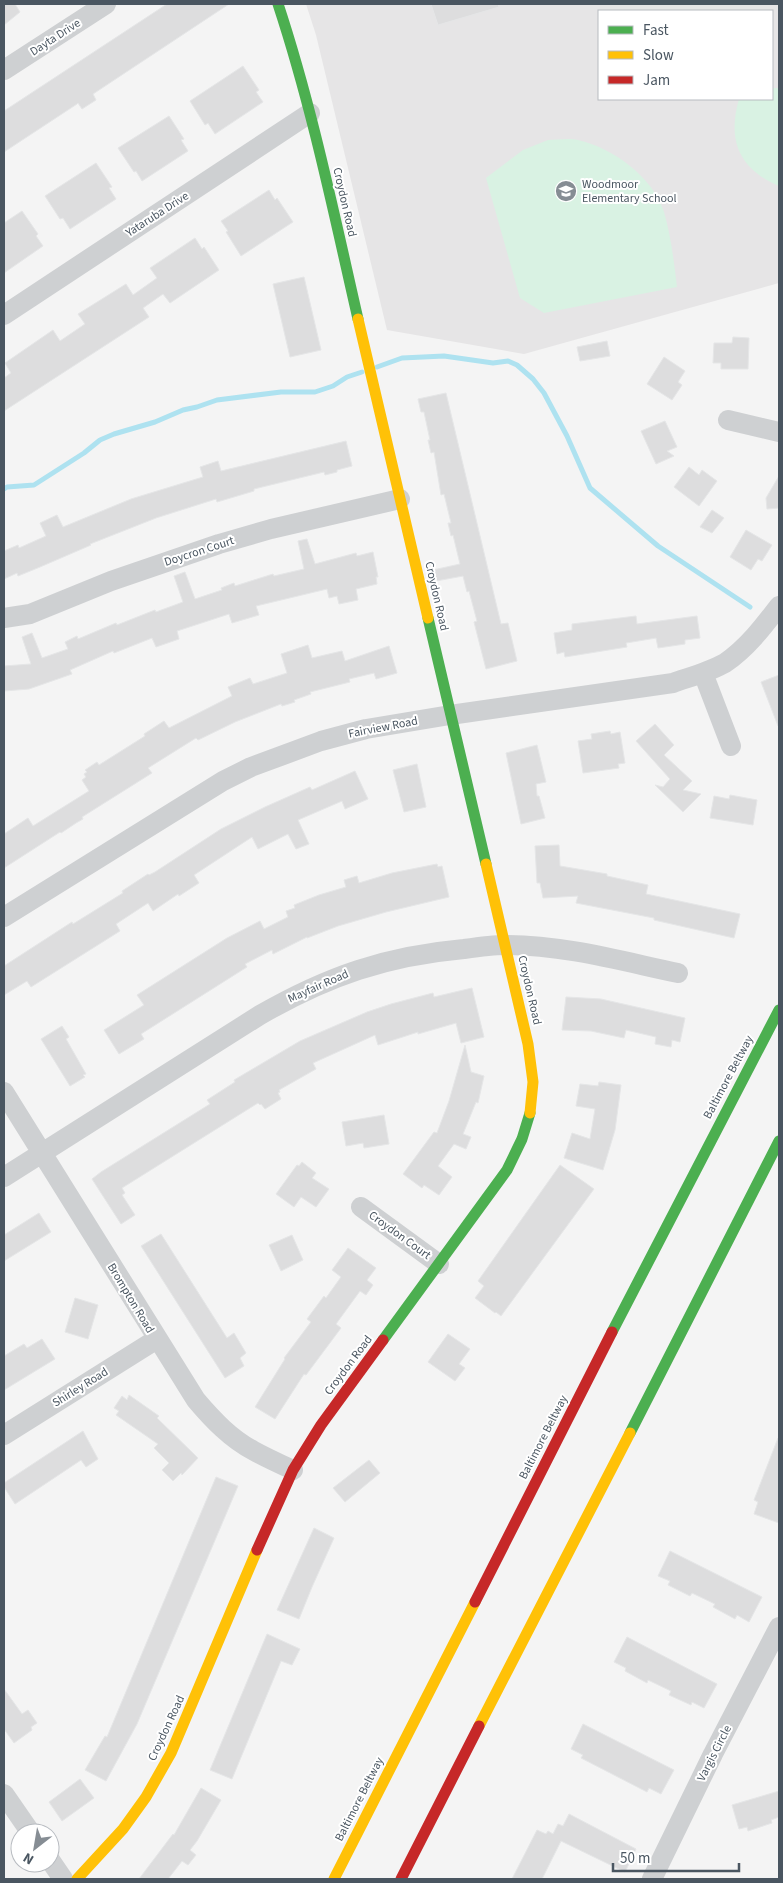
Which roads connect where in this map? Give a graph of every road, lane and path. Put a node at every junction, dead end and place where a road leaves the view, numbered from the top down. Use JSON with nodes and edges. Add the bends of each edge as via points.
{"nodes":[{"id":1,"x":106,"y":4,"type":"edge"},
{"id":2,"x":278,"y":4,"type":"edge"},
{"id":3,"x":4,"y":70,"type":"edge"},
{"id":4,"x":310,"y":113,"type":"junction"},
{"id":5,"x":4,"y":315,"type":"edge"},
{"id":6,"x":728,"y":420,"type":"dead end"},
{"id":7,"x":779,"y":432,"type":"edge"},
{"id":8,"x":400,"y":499,"type":"junction"},
{"id":9,"x":779,"y":606,"type":"edge"},
{"id":10,"x":4,"y":618,"type":"edge"},
{"id":11,"x":703,"y":673,"type":"junction"},
{"id":12,"x":450,"y":715,"type":"junction"},
{"id":13,"x":731,"y":746,"type":"dead end"},
{"id":14,"x":4,"y":917,"type":"edge"},
{"id":15,"x":505,"y":944,"type":"junction"},
{"id":16,"x":678,"y":973,"type":"dead end"},
{"id":17,"x":779,"y":1010,"type":"edge"},
{"id":18,"x":4,"y":1092,"type":"edge"},
{"id":19,"x":779,"y":1141,"type":"edge"},
{"id":20,"x":43,"y":1153,"type":"junction"},
{"id":21,"x":4,"y":1177,"type":"edge"},
{"id":22,"x":361,"y":1208,"type":"dead end"},
{"id":23,"x":439,"y":1264,"type":"junction"},
{"id":24,"x":157,"y":1339,"type":"junction"},
{"id":25,"x":4,"y":1435,"type":"edge"},
{"id":26,"x":293,"y":1470,"type":"junction"},
{"id":27,"x":779,"y":1627,"type":"edge"},
{"id":28,"x":4,"y":1794,"type":"edge"},
{"id":29,"x":442,"y":1798,"type":"junction"},
{"id":30,"x":24,"y":1823,"type":"edge"},
{"id":31,"x":77,"y":1879,"type":"edge"},
{"id":32,"x":334,"y":1879,"type":"edge"},
{"id":33,"x":401,"y":1879,"type":"edge"},
{"id":34,"x":407,"y":1879,"type":"edge"},
{"id":35,"x":652,"y":1879,"type":"edge"}],
"edges":[{"from":1,"to":3,"type":"street","name":"Dayta Drive"},
{"from":2,"to":4,"type":"main road","name":"Croydon Road"},
{"from":4,"to":5,"type":"street","name":"Yataruba Drive"},
{"from":4,"to":8,"type":"main road","name":"Croydon Road"},
{"from":6,"to":7,"type":"street"},
{"from":8,"to":10,"type":"street","name":"Doycron Court","via":[[219,544],[111,581],[30,614]]},
{"from":8,"to":12,"type":"main road","name":"Croydon Road"},
{"from":9,"to":11,"type":"street","name":"Fairview Road","via":[[745,647],[724,663]]},
{"from":11,"to":12,"type":"street","name":"Fairview Road","via":[[673,682]]},
{"from":11,"to":13,"type":"street"},
{"from":12,"to":14,"type":"street","name":"Fairview Road","via":[[321,741],[251,767],[185,804]]},
{"from":12,"to":15,"type":"main road","name":"Croydon Road"},
{"from":15,"to":16,"type":"street","name":"Mayfair Road","via":[[572,951]]},
{"from":15,"to":20,"type":"street","name":"Mayfair Road","via":[[393,959],[304,991],[260,1015]]},
{"from":15,"to":23,"type":"main road","name":"Croydon Road","via":[[528,1044],[533,1081],[530,1113],[522,1142],[507,1170]]},
{"from":17,"to":32,"type":"main road","name":"Baltimore Beltway","via":[[655,1246]]},
{"from":18,"to":20,"type":"street","name":"Brompton Road"},
{"from":19,"to":29,"type":"main road"},
{"from":20,"to":21,"type":"street","name":"Mayfair Road"},
{"from":20,"to":24,"type":"street","name":"Brompton Road"},
{"from":22,"to":23,"type":"street","name":"Croydon Court"},
{"from":23,"to":26,"type":"main road","name":"Croydon Road","via":[[321,1425]]},
{"from":24,"to":25,"type":"street","name":"Shirley Road"},
{"from":24,"to":26,"type":"street","name":"Brompton Road","via":[[196,1400],[214,1420],[254,1451]]},
{"from":26,"to":31,"type":"main road","name":"Croydon Road","via":[[171,1753],[123,1829]]},
{"from":27,"to":35,"type":"street","name":"Vargis Circle"},
{"from":28,"to":30,"type":"street"},
{"from":29,"to":33,"type":"main road"},
{"from":29,"to":34,"type":"main road"}]}
